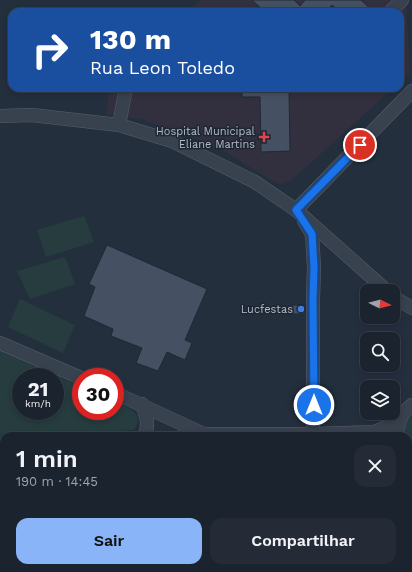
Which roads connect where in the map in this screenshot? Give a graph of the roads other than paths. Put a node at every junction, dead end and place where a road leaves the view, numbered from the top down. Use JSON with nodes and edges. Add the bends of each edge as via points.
{"nodes":[{"id":1,"x":402,"y":0,"type":"edge"},
{"id":2,"x":394,"y":8,"type":"edge"},
{"id":3,"x":412,"y":91,"type":"edge"},
{"id":4,"x":125,"y":92,"type":"edge"},
{"id":5,"x":0,"y":116,"type":"edge"},
{"id":6,"x":119,"y":125,"type":"junction"},
{"id":7,"x":296,"y":210,"type":"junction"},
{"id":8,"x":378,"y":284,"type":"edge"},
{"id":9,"x":400,"y":301,"type":"edge"},
{"id":10,"x":412,"y":308,"type":"edge"},
{"id":11,"x":0,"y":343,"type":"edge"},
{"id":12,"x":72,"y":374,"type":"edge"},
{"id":13,"x":124,"y":397,"type":"edge"},
{"id":14,"x":142,"y":404,"type":"junction"},
{"id":15,"x":412,"y":405,"type":"edge"},
{"id":16,"x":399,"y":422,"type":"junction"},
{"id":17,"x":146,"y":432,"type":"edge"},
{"id":18,"x":200,"y":432,"type":"edge"},
{"id":19,"x":313,"y":432,"type":"edge"},
{"id":20,"x":374,"y":432,"type":"edge"},
{"id":21,"x":397,"y":432,"type":"edge"}],
"edges":[{"from":1,"to":2,"type":"street"},
{"from":3,"to":7,"type":"street"},
{"from":4,"to":6,"type":"street"},
{"from":5,"to":6,"type":"street","via":[[32,116]]},
{"from":6,"to":7,"type":"street","via":[[172,141],[255,182]]},
{"from":7,"to":8,"type":"street"},
{"from":7,"to":19,"type":"street","via":[[312,234],[314,260]]},
{"from":9,"to":10,"type":"street"},
{"from":11,"to":12,"type":"street"},
{"from":13,"to":14,"type":"street"},
{"from":14,"to":17,"type":"street","via":[[148,420]]},
{"from":14,"to":18,"type":"street"},
{"from":15,"to":16,"type":"street","via":[[403,413]]},
{"from":16,"to":20,"type":"street"},
{"from":16,"to":21,"type":"street"}]}
